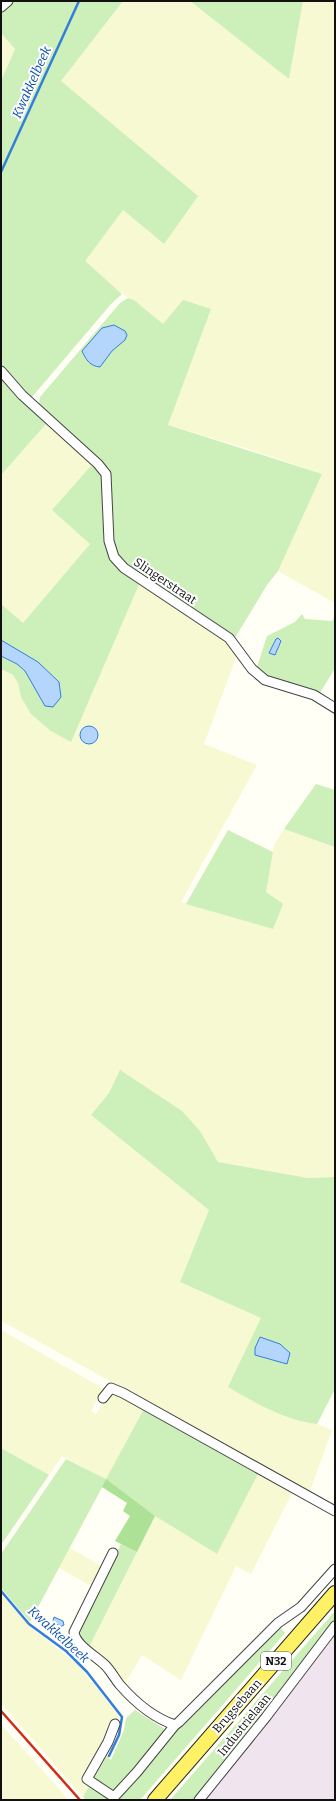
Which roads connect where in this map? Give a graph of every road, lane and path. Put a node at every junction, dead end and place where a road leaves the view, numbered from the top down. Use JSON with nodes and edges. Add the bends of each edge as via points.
{"nodes":[{"id":1,"x":8,"y":1,"type":"edge"},
{"id":2,"x":1,"y":7,"type":"edge"},
{"id":3,"x":1,"y":371,"type":"edge"},
{"id":4,"x":335,"y":708,"type":"edge"},
{"id":5,"x":103,"y":1398,"type":"dead end"},
{"id":6,"x":335,"y":1511,"type":"edge"},
{"id":7,"x":113,"y":1553,"type":"dead end"},
{"id":8,"x":335,"y":1569,"type":"edge"},
{"id":9,"x":335,"y":1593,"type":"edge"},
{"id":10,"x":335,"y":1626,"type":"edge"},
{"id":11,"x":115,"y":1724,"type":"dead end"},
{"id":12,"x":175,"y":1725,"type":"junction"},
{"id":13,"x":155,"y":1800,"type":"edge"},
{"id":14,"x":199,"y":1800,"type":"edge"}],
"edges":[{"from":1,"to":2,"type":"street"},
{"from":3,"to":4,"type":"street","name":"Slingerstraat","via":[[22,395],[106,474],[109,541],[114,557],[124,568],[229,638],[252,669],[265,680],[314,695]]},
{"from":5,"to":6,"type":"street","via":[[111,1388],[123,1393]]},
{"from":7,"to":12,"type":"street","via":[[74,1635],[106,1666],[132,1698]]},
{"from":8,"to":12,"type":"street","via":[[301,1608],[278,1623]]},
{"from":9,"to":13,"type":"main road","name":"Brugsebaan","number":"N32"},
{"from":10,"to":14,"type":"street","name":"Industrielaan"},
{"from":11,"to":12,"type":"street","via":[[108,1742],[85,1778],[114,1797]]}]}
